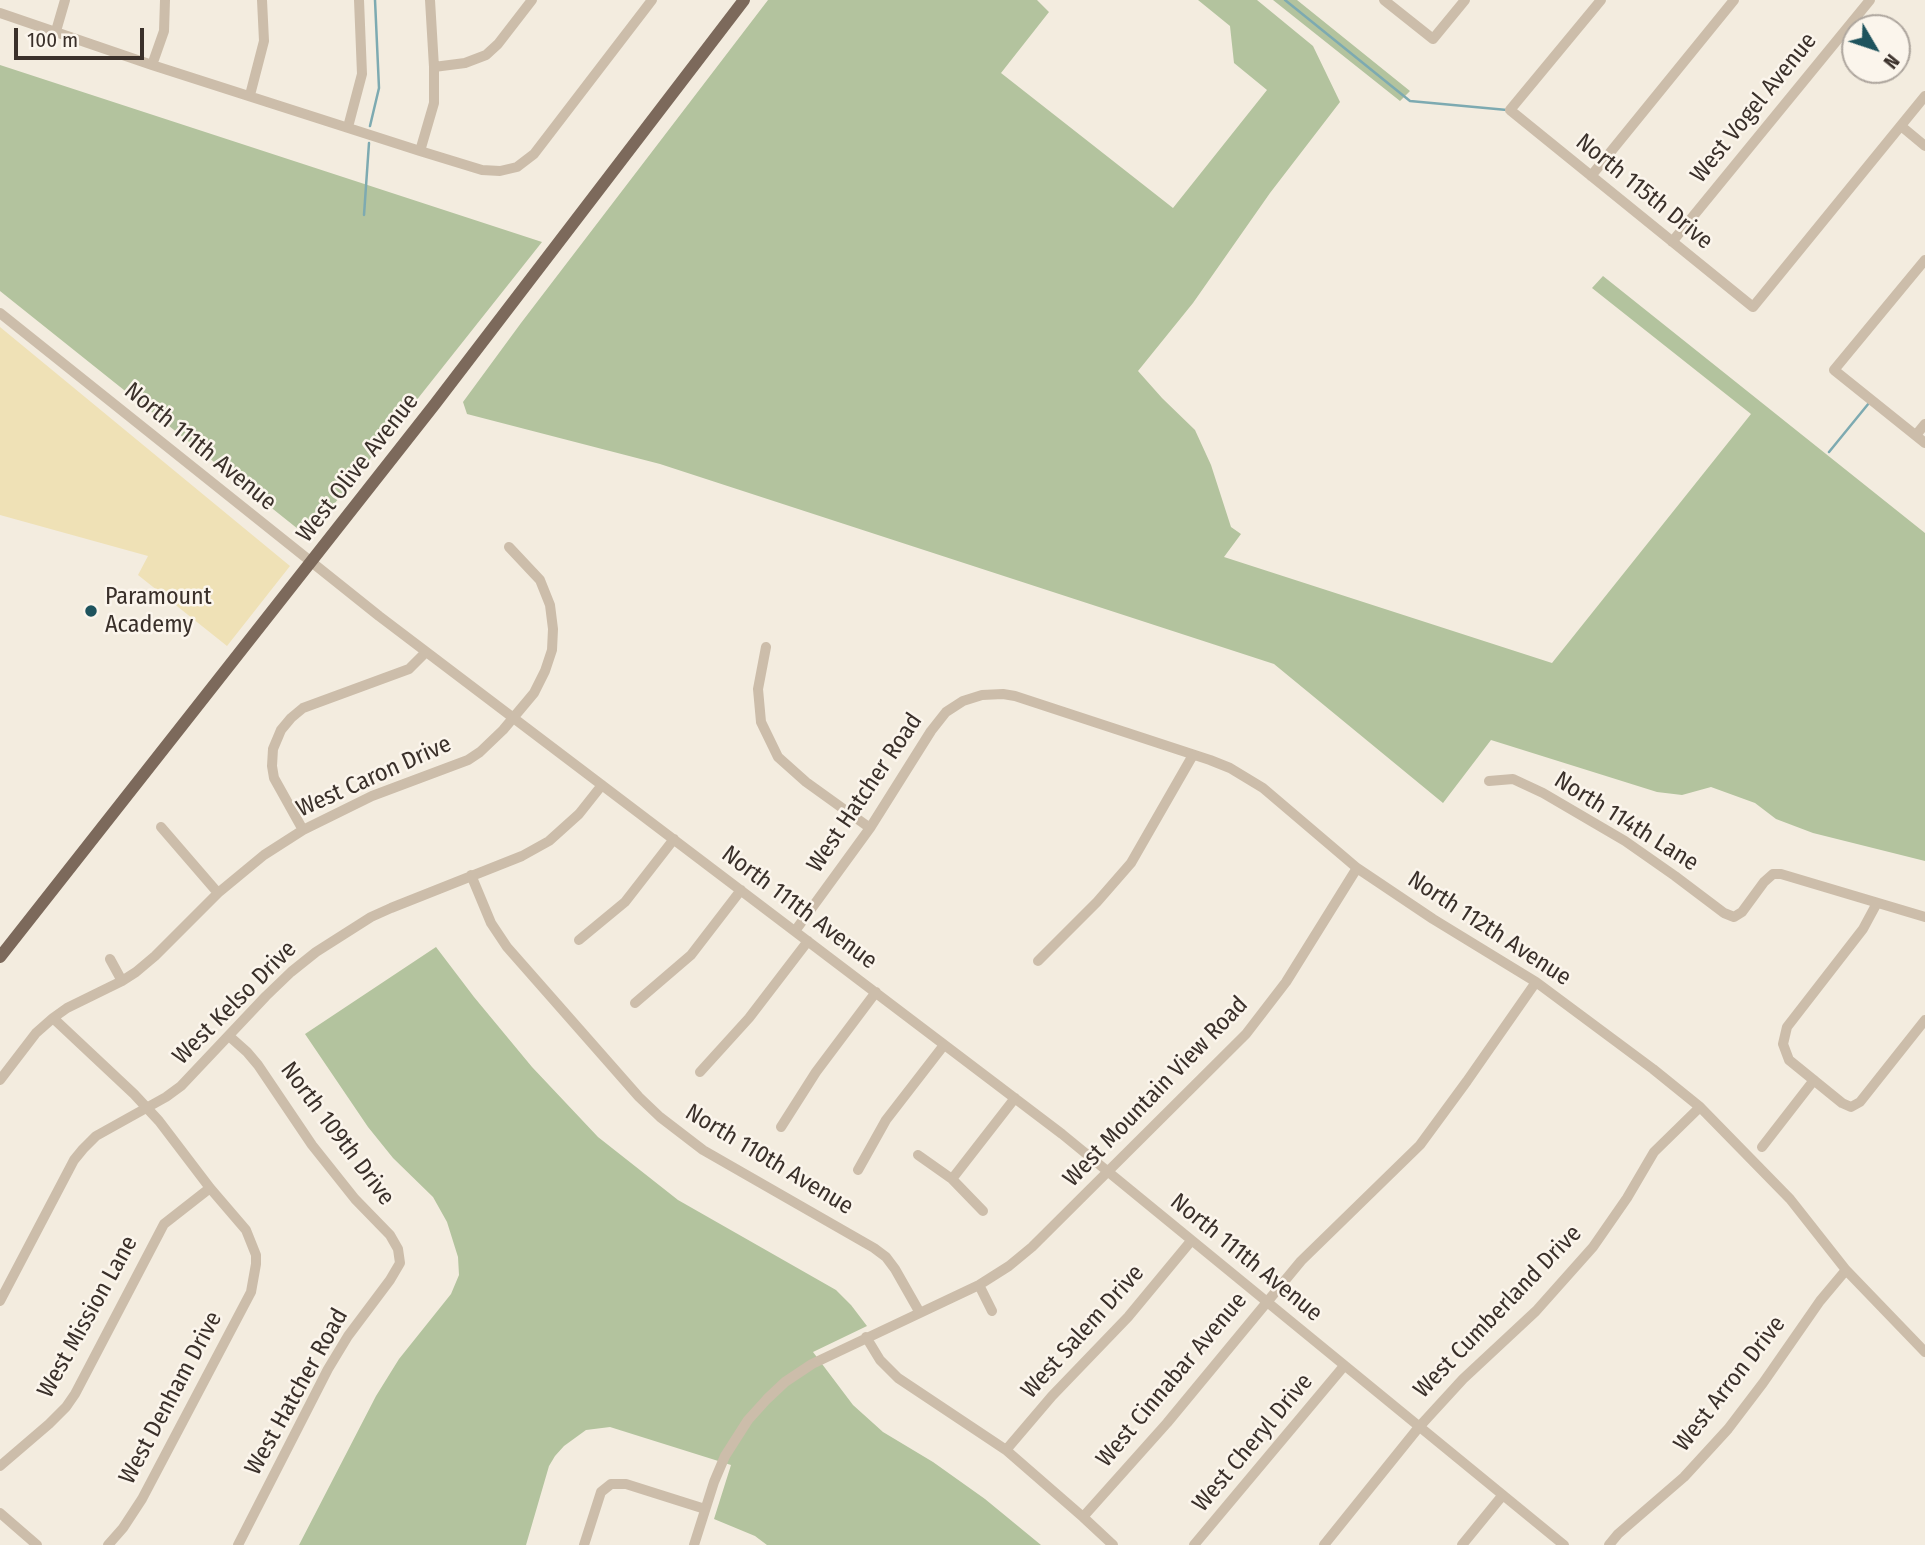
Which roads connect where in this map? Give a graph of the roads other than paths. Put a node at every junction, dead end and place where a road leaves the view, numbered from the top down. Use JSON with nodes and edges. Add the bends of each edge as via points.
{"nodes":[{"id":1,"x":65,"y":0,"type":"edge"},
{"id":2,"x":165,"y":0,"type":"edge"},
{"id":3,"x":262,"y":0,"type":"edge"},
{"id":4,"x":359,"y":0,"type":"edge"},
{"id":5,"x":430,"y":0,"type":"edge"},
{"id":6,"x":532,"y":0,"type":"edge"},
{"id":7,"x":652,"y":0,"type":"edge"},
{"id":8,"x":744,"y":0,"type":"edge"},
{"id":9,"x":1384,"y":0,"type":"edge"},
{"id":10,"x":1465,"y":0,"type":"edge"},
{"id":11,"x":1601,"y":0,"type":"edge"},
{"id":12,"x":1734,"y":0,"type":"edge"},
{"id":13,"x":1870,"y":0,"type":"edge"},
{"id":14,"x":0,"y":13,"type":"edge"},
{"id":15,"x":56,"y":31,"type":"junction"},
{"id":16,"x":152,"y":65,"type":"junction"},
{"id":17,"x":435,"y":67,"type":"junction"},
{"id":18,"x":250,"y":95,"type":"junction"},
{"id":19,"x":1925,"y":96,"type":"edge"},
{"id":20,"x":1901,"y":126,"type":"junction"},
{"id":21,"x":348,"y":127,"type":"junction"},
{"id":22,"x":1925,"y":146,"type":"edge"},
{"id":23,"x":420,"y":151,"type":"junction"},
{"id":24,"x":1591,"y":176,"type":"junction"},
{"id":25,"x":1672,"y":242,"type":"junction"},
{"id":26,"x":1925,"y":260,"type":"edge"},
{"id":27,"x":0,"y":313,"type":"edge"},
{"id":28,"x":1925,"y":424,"type":"edge"},
{"id":29,"x":1916,"y":435,"type":"junction"},
{"id":30,"x":1925,"y":443,"type":"edge"},
{"id":31,"x":509,"y":547,"type":"dead end"},
{"id":32,"x":311,"y":563,"type":"junction"},
{"id":33,"x":766,"y":647,"type":"dead end"},
{"id":34,"x":426,"y":652,"type":"junction"},
{"id":35,"x":946,"y":712,"type":"joint"},
{"id":36,"x":513,"y":718,"type":"junction"},
{"id":37,"x":1193,"y":755,"type":"junction"},
{"id":38,"x":1489,"y":780,"type":"dead end"},
{"id":39,"x":602,"y":785,"type":"junction"},
{"id":40,"x":161,"y":827,"type":"dead end"},
{"id":41,"x":870,"y":828,"type":"junction"},
{"id":42,"x":303,"y":830,"type":"junction"},
{"id":43,"x":674,"y":839,"type":"junction"},
{"id":44,"x":1357,"y":868,"type":"junction"},
{"id":45,"x":471,"y":876,"type":"junction"},
{"id":46,"x":741,"y":890,"type":"junction"},
{"id":47,"x":218,"y":892,"type":"junction"},
{"id":48,"x":1877,"y":903,"type":"junction"},
{"id":49,"x":1925,"y":917,"type":"edge"},
{"id":50,"x":795,"y":931,"type":"junction"},
{"id":51,"x":579,"y":940,"type":"dead end"},
{"id":52,"x":808,"y":941,"type":"junction"},
{"id":53,"x":0,"y":957,"type":"edge"},
{"id":54,"x":110,"y":959,"type":"dead end"},
{"id":55,"x":1038,"y":961,"type":"dead end"},
{"id":56,"x":122,"y":982,"type":"junction"},
{"id":57,"x":1536,"y":982,"type":"junction"},
{"id":58,"x":876,"y":992,"type":"junction"},
{"id":59,"x":635,"y":1003,"type":"dead end"},
{"id":60,"x":53,"y":1018,"type":"junction"},
{"id":61,"x":1923,"y":1026,"type":"edge"},
{"id":62,"x":229,"y":1036,"type":"junction"},
{"id":63,"x":944,"y":1045,"type":"junction"},
{"id":64,"x":700,"y":1072,"type":"dead end"},
{"id":65,"x":0,"y":1080,"type":"edge"},
{"id":66,"x":1814,"y":1080,"type":"junction"},
{"id":67,"x":1015,"y":1098,"type":"junction"},
{"id":68,"x":1700,"y":1107,"type":"junction"},
{"id":69,"x":148,"y":1108,"type":"junction"},
{"id":70,"x":781,"y":1127,"type":"dead end"},
{"id":71,"x":1762,"y":1147,"type":"dead end"},
{"id":72,"x":918,"y":1155,"type":"dead end"},
{"id":73,"x":858,"y":1170,"type":"dead end"},
{"id":74,"x":1109,"y":1171,"type":"junction"},
{"id":75,"x":952,"y":1179,"type":"junction"},
{"id":76,"x":210,"y":1188,"type":"junction"},
{"id":77,"x":983,"y":1211,"type":"dead end"},
{"id":78,"x":1191,"y":1241,"type":"junction"},
{"id":79,"x":400,"y":1263,"type":"joint"},
{"id":80,"x":1846,"y":1270,"type":"junction"},
{"id":81,"x":979,"y":1285,"type":"junction"},
{"id":82,"x":0,"y":1301,"type":"edge"},
{"id":83,"x":1266,"y":1302,"type":"junction"},
{"id":84,"x":992,"y":1311,"type":"dead end"},
{"id":85,"x":920,"y":1312,"type":"junction"},
{"id":86,"x":866,"y":1337,"type":"junction"},
{"id":87,"x":1925,"y":1352,"type":"edge"},
{"id":88,"x":1344,"y":1366,"type":"junction"},
{"id":89,"x":1419,"y":1427,"type":"junction"},
{"id":90,"x":1006,"y":1450,"type":"junction"},
{"id":91,"x":0,"y":1466,"type":"edge"},
{"id":92,"x":1502,"y":1496,"type":"junction"},
{"id":93,"x":705,"y":1509,"type":"junction"},
{"id":94,"x":0,"y":1513,"type":"edge"},
{"id":95,"x":1083,"y":1517,"type":"junction"},
{"id":96,"x":37,"y":1545,"type":"edge"},
{"id":97,"x":108,"y":1545,"type":"edge"},
{"id":98,"x":238,"y":1545,"type":"edge"},
{"id":99,"x":584,"y":1545,"type":"edge"},
{"id":100,"x":694,"y":1545,"type":"edge"},
{"id":101,"x":1113,"y":1545,"type":"edge"},
{"id":102,"x":1194,"y":1545,"type":"edge"},
{"id":103,"x":1324,"y":1545,"type":"edge"},
{"id":104,"x":1462,"y":1545,"type":"edge"},
{"id":105,"x":1564,"y":1545,"type":"edge"},
{"id":106,"x":1609,"y":1545,"type":"edge"}],
"edges":[{"from":1,"to":15,"type":"street"},
{"from":2,"to":16,"type":"street","via":[[164,31]]},
{"from":3,"to":18,"type":"street","via":[[264,41]]},
{"from":4,"to":21,"type":"street","via":[[362,74]]},
{"from":5,"to":17,"type":"street"},
{"from":6,"to":17,"type":"street","via":[[486,55],[465,64]]},
{"from":7,"to":23,"type":"street","via":[[534,154],[517,167],[482,170]]},
{"from":8,"to":32,"type":"main road","name":"West Olive Avenue"},
{"from":9,"to":10,"type":"street","via":[[1433,39]]},
{"from":11,"to":24,"type":"street","name":"North 115th Drive","via":[[1510,110]]},
{"from":12,"to":24,"type":"street"},
{"from":13,"to":25,"type":"street","name":"West Vogel Avenue"},
{"from":14,"to":15,"type":"street"},
{"from":15,"to":16,"type":"street"},
{"from":16,"to":18,"type":"street"},
{"from":17,"to":23,"type":"street","via":[[434,103]]},
{"from":18,"to":21,"type":"street"},
{"from":19,"to":20,"type":"street"},
{"from":20,"to":22,"type":"street"},
{"from":20,"to":25,"type":"street","name":"North 115th Drive","via":[[1752,307]]},
{"from":21,"to":23,"type":"street"},
{"from":24,"to":25,"type":"street","name":"North 115th Drive"},
{"from":26,"to":29,"type":"street","via":[[1834,370]]},
{"from":27,"to":32,"type":"street","name":"North 111th Avenue"},
{"from":28,"to":29,"type":"street"},
{"from":29,"to":30,"type":"street"},
{"from":31,"to":36,"type":"street","name":"West Caron Drive","via":[[540,580],[553,629],[545,671]]},
{"from":32,"to":34,"type":"street","name":"North 111th Avenue"},
{"from":32,"to":53,"type":"main road","name":"West Olive Avenue"},
{"from":33,"to":41,"type":"street","via":[[758,689],[761,722],[778,757]]},
{"from":34,"to":36,"type":"street","name":"North 111th Avenue"},
{"from":34,"to":42,"type":"street","via":[[409,669],[303,708],[281,730],[273,749],[274,778]]},
{"from":35,"to":37,"type":"street","name":"North 112th Avenue","via":[[963,701],[1003,694]]},
{"from":35,"to":41,"type":"street","name":"West Hatcher Road"},
{"from":36,"to":39,"type":"street","name":"North 111th Avenue"},
{"from":36,"to":42,"type":"street","name":"West Caron Drive","via":[[468,760],[372,796]]},
{"from":37,"to":44,"type":"street","name":"North 112th Avenue","via":[[1230,768],[1263,788]]},
{"from":37,"to":55,"type":"street","via":[[1131,863]]},
{"from":38,"to":48,"type":"street","name":"North 114th Lane","via":[[1513,779],[1543,793],[1625,841],[1724,913],[1734,916],[1742,912],[1773,874]]},
{"from":39,"to":43,"type":"street","name":"North 111th Avenue"},
{"from":39,"to":45,"type":"street","name":"West Kelso Drive","via":[[549,841]]},
{"from":40,"to":47,"type":"street"},
{"from":41,"to":50,"type":"street","name":"West Hatcher Road"},
{"from":42,"to":47,"type":"street","name":"West Caron Drive"},
{"from":43,"to":46,"type":"street","name":"North 111th Avenue"},
{"from":43,"to":51,"type":"street","via":[[625,902]]},
{"from":44,"to":57,"type":"street","name":"North 112th Avenue"},
{"from":44,"to":74,"type":"street","name":"West Mountain View Road","via":[[1264,1012],[1228,1054]]},
{"from":45,"to":62,"type":"street","name":"West Kelso Drive","via":[[371,917],[333,940],[291,972]]},
{"from":45,"to":85,"type":"street","name":"North 110th Avenue","via":[[507,947],[646,1103],[703,1150],[886,1257]]},
{"from":46,"to":50,"type":"street","name":"North 111th Avenue"},
{"from":46,"to":59,"type":"street","via":[[691,956]]},
{"from":47,"to":56,"type":"street","name":"West Caron Drive","via":[[155,956]]},
{"from":48,"to":49,"type":"street"},
{"from":48,"to":66,"type":"street","via":[[1863,929],[1787,1027],[1783,1044],[1789,1060]]},
{"from":50,"to":52,"type":"street","name":"North 111th Avenue"},
{"from":52,"to":58,"type":"street","name":"North 111th Avenue"},
{"from":52,"to":64,"type":"street"},
{"from":54,"to":56,"type":"street"},
{"from":56,"to":60,"type":"street","name":"West Caron Drive"},
{"from":57,"to":68,"type":"street","name":"North 112th Avenue"},
{"from":57,"to":83,"type":"street","name":"West Cinnabar Avenue","via":[[1420,1145],[1301,1261]]},
{"from":58,"to":63,"type":"street","name":"North 111th Avenue"},
{"from":58,"to":70,"type":"street"},
{"from":60,"to":65,"type":"street","name":"West Caron Drive"},
{"from":60,"to":69,"type":"street"},
{"from":61,"to":66,"type":"street","via":[[1851,1107]]},
{"from":62,"to":69,"type":"street","name":"West Kelso Drive","via":[[181,1086]]},
{"from":62,"to":79,"type":"street","name":"North 109th Drive","via":[[258,1065],[355,1199],[390,1235]]},
{"from":63,"to":67,"type":"street","name":"North 111th Avenue"},
{"from":63,"to":73,"type":"street","via":[[886,1120]]},
{"from":66,"to":71,"type":"street"},
{"from":67,"to":74,"type":"street","name":"North 111th Avenue"},
{"from":67,"to":75,"type":"street"},
{"from":68,"to":80,"type":"street","name":"North 112th Avenue","via":[[1790,1199]]},
{"from":68,"to":89,"type":"street","name":"West Cumberland Drive","via":[[1654,1152],[1592,1247],[1536,1311],[1462,1379]]},
{"from":69,"to":76,"type":"street"},
{"from":69,"to":82,"type":"street","name":"West Kelso Drive","via":[[96,1136],[74,1160]]},
{"from":72,"to":75,"type":"street"},
{"from":74,"to":78,"type":"street","name":"North 111th Avenue"},
{"from":74,"to":81,"type":"street","name":"West Mountain View Road","via":[[1032,1247]]},
{"from":75,"to":77,"type":"street"},
{"from":76,"to":91,"type":"street","name":"West Mission Lane","via":[[164,1224],[66,1407]]},
{"from":76,"to":97,"type":"street","name":"West Denham Drive","via":[[251,1240],[256,1264],[251,1292],[142,1499]]},
{"from":78,"to":83,"type":"street","name":"North 111th Avenue"},
{"from":78,"to":90,"type":"street","name":"West Salem Drive"},
{"from":79,"to":98,"type":"street","name":"West Hatcher Road","via":[[328,1369]]},
{"from":80,"to":87,"type":"street","name":"North 112th Avenue"},
{"from":80,"to":106,"type":"street","name":"West Arron Drive","via":[[1728,1429],[1684,1477]]},
{"from":81,"to":84,"type":"street"},
{"from":81,"to":85,"type":"street","name":"West Mountain View Road"},
{"from":83,"to":88,"type":"street","name":"North 111th Avenue"},
{"from":83,"to":95,"type":"street","name":"West Cinnabar Avenue"},
{"from":85,"to":86,"type":"street","name":"West Mountain View Road"},
{"from":86,"to":90,"type":"street","via":[[898,1378]]},
{"from":86,"to":93,"type":"street","name":"West Mountain View Road","via":[[812,1364],[767,1399],[725,1456]]},
{"from":88,"to":89,"type":"street","name":"North 111th Avenue"},
{"from":88,"to":102,"type":"street","name":"West Cheryl Drive"},
{"from":89,"to":92,"type":"street","name":"North 111th Avenue"},
{"from":89,"to":103,"type":"street","name":"West Cumberland Drive"},
{"from":90,"to":95,"type":"street"},
{"from":92,"to":104,"type":"street"},
{"from":92,"to":105,"type":"street","name":"North 111th Avenue"},
{"from":93,"to":99,"type":"street","via":[[626,1484],[611,1484],[601,1492]]},
{"from":93,"to":100,"type":"street","name":"West Mountain View Road"},
{"from":94,"to":96,"type":"street"},
{"from":95,"to":101,"type":"street"}]}
